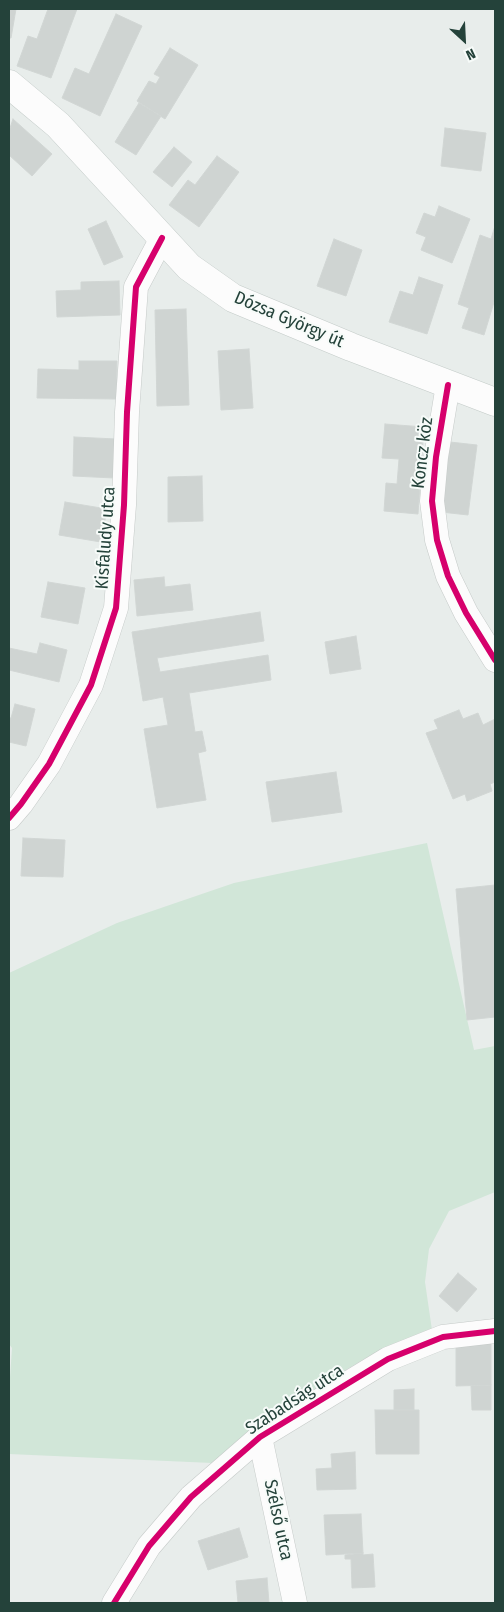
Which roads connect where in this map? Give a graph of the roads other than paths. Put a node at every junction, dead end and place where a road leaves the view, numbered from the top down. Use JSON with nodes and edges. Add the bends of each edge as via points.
{"nodes":[{"id":1,"x":9,"y":84,"type":"edge"},
{"id":2,"x":162,"y":238,"type":"junction"},
{"id":3,"x":448,"y":385,"type":"junction"},
{"id":4,"x":495,"y":402,"type":"edge"},
{"id":5,"x":495,"y":660,"type":"edge"},
{"id":6,"x":9,"y":818,"type":"edge"},
{"id":7,"x":495,"y":1332,"type":"edge"},
{"id":8,"x":260,"y":1437,"type":"junction"},
{"id":9,"x":114,"y":1603,"type":"edge"},
{"id":10,"x":295,"y":1603,"type":"edge"}],
"edges":[{"from":1,"to":2,"type":"main road","name":"Dózsa György út","via":[[58,125]]},
{"from":2,"to":3,"type":"main road","name":"Dózsa György út","via":[[189,267],[233,298]]},
{"from":2,"to":6,"type":"street","name":"Kisfaludy utca","via":[[136,287],[116,608],[91,685],[49,764]]},
{"from":3,"to":4,"type":"main road","name":"Dózsa György út"},
{"from":3,"to":5,"type":"street","name":"Koncz köz","via":[[432,501],[437,540],[448,576]]},
{"from":7,"to":8,"type":"street","name":"Szabadság utca","via":[[443,1337],[388,1359]]},
{"from":8,"to":9,"type":"street","name":"Szabadság utca","via":[[191,1497],[149,1546]]},
{"from":8,"to":10,"type":"street","name":"Szélső utca"}]}
